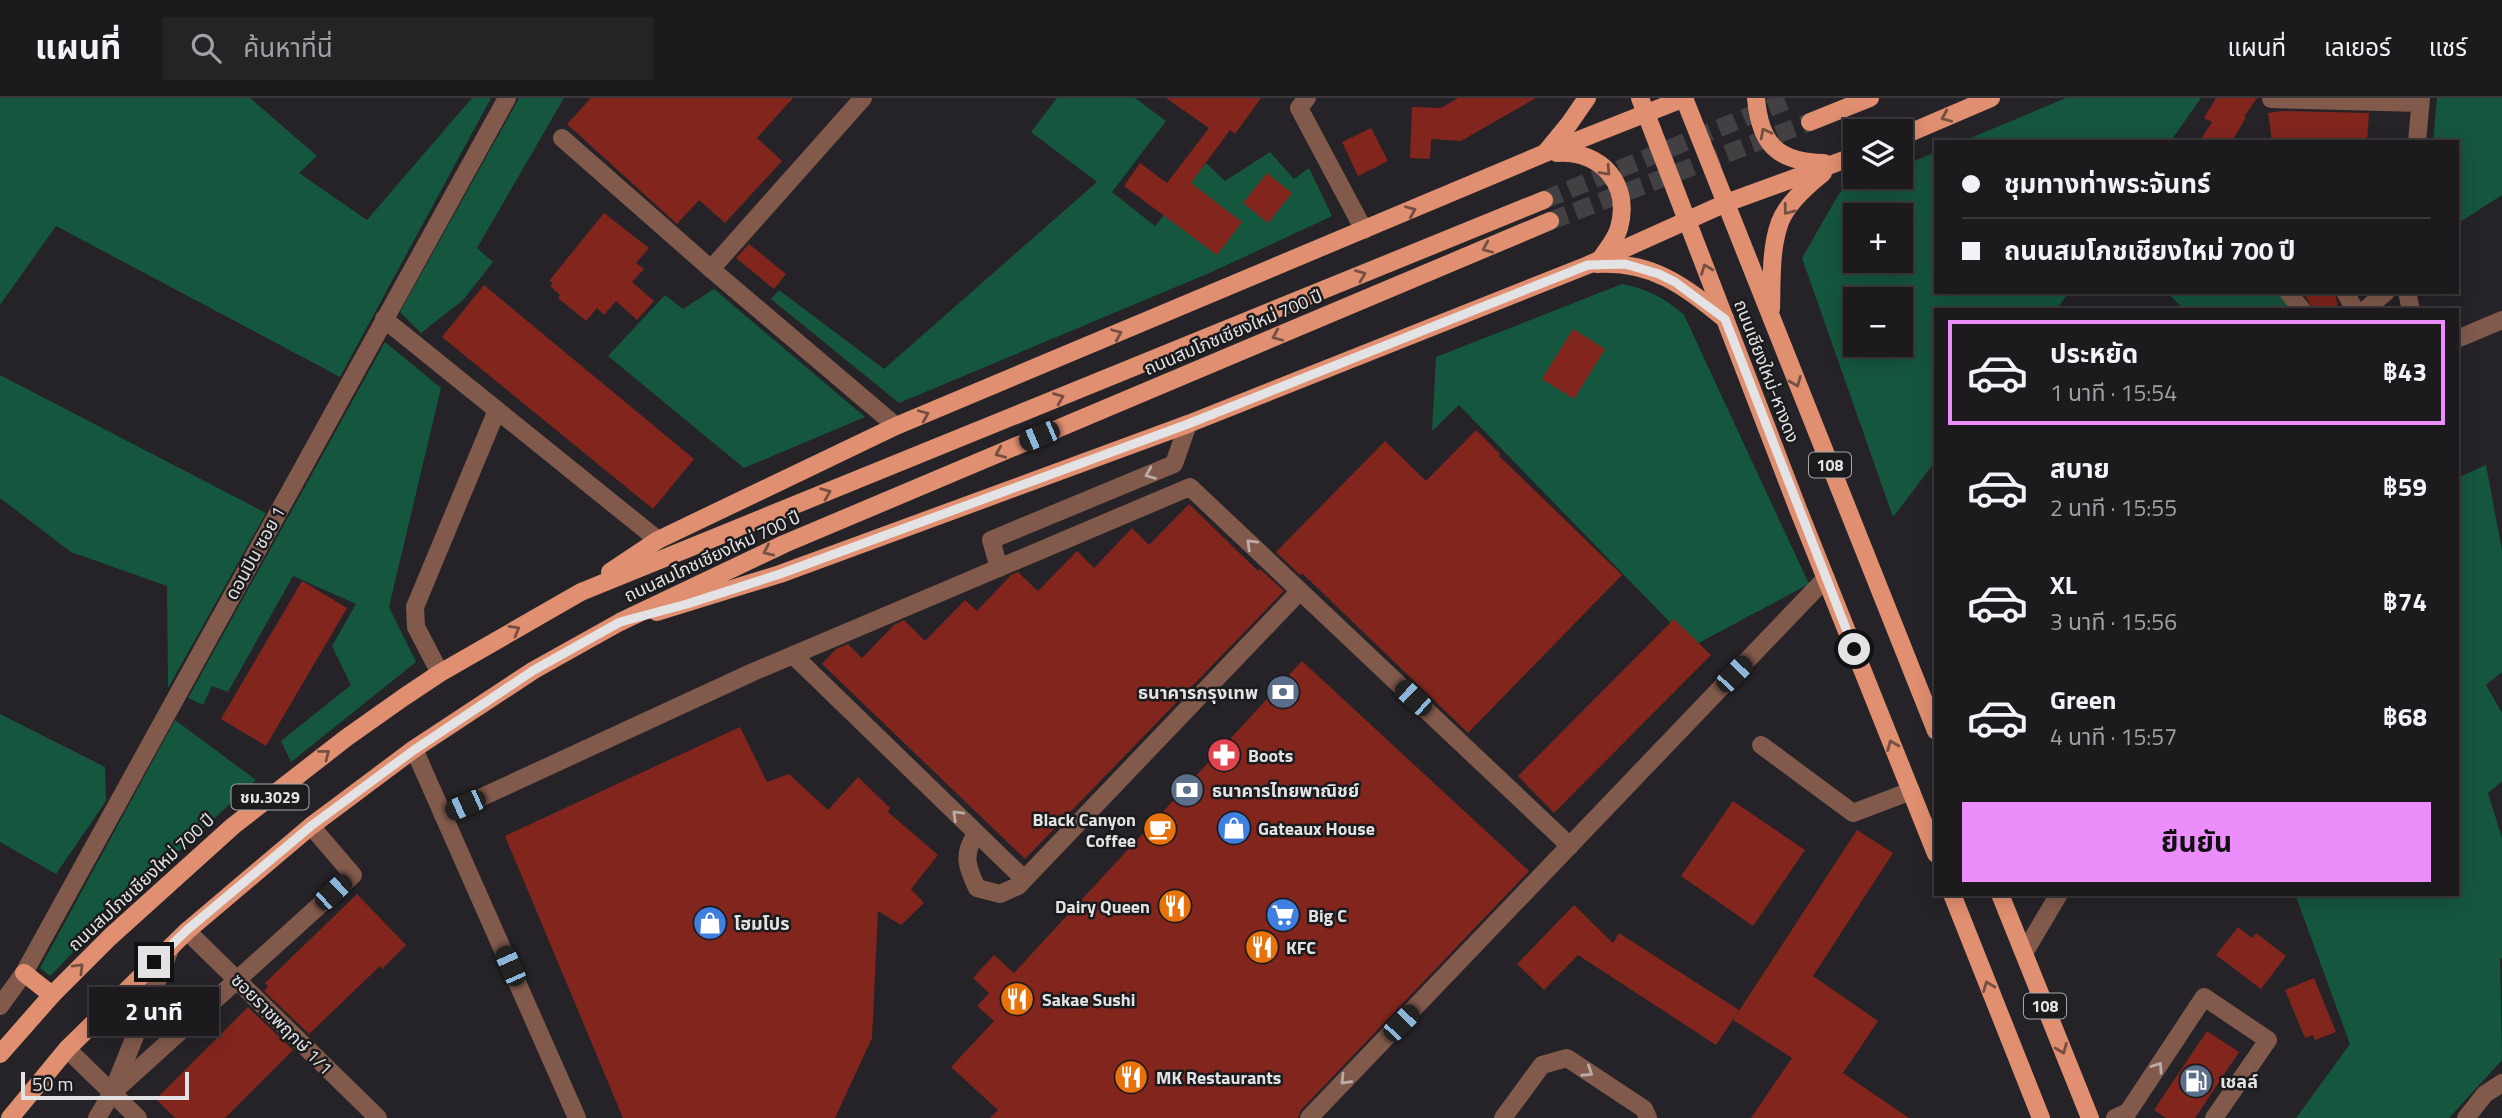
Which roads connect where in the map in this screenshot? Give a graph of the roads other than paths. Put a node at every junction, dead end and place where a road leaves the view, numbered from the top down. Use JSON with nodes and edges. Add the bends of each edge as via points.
{"nodes":[{"id":1,"x":507,"y":98,"type":"edge"},
{"id":2,"x":863,"y":98,"type":"edge"},
{"id":3,"x":1307,"y":98,"type":"edge"},
{"id":4,"x":1587,"y":98,"type":"edge"},
{"id":5,"x":1684,"y":98,"type":"edge"},
{"id":6,"x":1756,"y":98,"type":"edge"},
{"id":7,"x":1870,"y":98,"type":"edge"},
{"id":8,"x":1991,"y":98,"type":"edge"},
{"id":9,"x":2271,"y":99,"type":"edge"},
{"id":10,"x":2421,"y":101,"type":"edge"},
{"id":11,"x":1643,"y":106,"type":"edge"},
{"id":12,"x":1810,"y":122,"type":"tunnel mouth"},
{"id":13,"x":1913,"y":131,"type":"edge"},
{"id":14,"x":562,"y":138,"type":"dead end"},
{"id":15,"x":2417,"y":140,"type":"edge"},
{"id":16,"x":1544,"y":154,"type":"junction"},
{"id":17,"x":1843,"y":161,"type":"edge"},
{"id":18,"x":1838,"y":163,"type":"junction"},
{"id":19,"x":1544,"y":200,"type":"tunnel mouth"},
{"id":20,"x":1726,"y":203,"type":"junction"},
{"id":21,"x":1686,"y":220,"type":"junction"},
{"id":22,"x":1550,"y":221,"type":"tunnel mouth"},
{"id":23,"x":1364,"y":230,"type":"junction"},
{"id":24,"x":1594,"y":262,"type":"junction"},
{"id":25,"x":711,"y":269,"type":"junction"},
{"id":26,"x":2290,"y":294,"type":"edge"},
{"id":27,"x":2384,"y":294,"type":"edge"},
{"id":28,"x":2300,"y":308,"type":"edge"},
{"id":29,"x":2367,"y":308,"type":"edge"},
{"id":30,"x":1771,"y":318,"type":"junction"},
{"id":31,"x":384,"y":319,"type":"junction"},
{"id":32,"x":1725,"y":319,"type":"junction"},
{"id":33,"x":2502,"y":320,"type":"edge"},
{"id":34,"x":2459,"y":338,"type":"edge"},
{"id":35,"x":497,"y":410,"type":"junction"},
{"id":36,"x":1188,"y":424,"type":"junction"},
{"id":37,"x":896,"y":426,"type":"junction"},
{"id":38,"x":658,"y":541,"type":"junction"},
{"id":39,"x":999,"y":568,"type":"junction"},
{"id":40,"x":1826,"y":578,"type":"junction"},
{"id":41,"x":1300,"y":591,"type":"junction"},
{"id":42,"x":581,"y":592,"type":"junction"},
{"id":43,"x":620,"y":622,"type":"junction"},
{"id":44,"x":793,"y":655,"type":"junction"},
{"id":45,"x":440,"y":673,"type":"junction"},
{"id":46,"x":1934,"y":726,"type":"edge"},
{"id":47,"x":1761,"y":745,"type":"dead end"},
{"id":48,"x":414,"y":750,"type":"junction"},
{"id":49,"x":1910,"y":791,"type":"junction"},
{"id":50,"x":443,"y":815,"type":"junction"},
{"id":51,"x":311,"y":826,"type":"junction"},
{"id":52,"x":976,"y":834,"type":"junction"},
{"id":53,"x":1570,"y":846,"type":"junction"},
{"id":54,"x":1934,"y":849,"type":"edge"},
{"id":55,"x":1024,"y":879,"type":"junction"},
{"id":56,"x":1953,"y":896,"type":"edge"},
{"id":57,"x":2001,"y":896,"type":"edge"},
{"id":58,"x":2058,"y":896,"type":"edge"},
{"id":59,"x":187,"y":930,"type":"junction"},
{"id":60,"x":173,"y":944,"type":"junction"},
{"id":61,"x":2024,"y":953,"type":"junction"},
{"id":62,"x":24,"y":973,"type":"junction"},
{"id":63,"x":238,"y":981,"type":"junction"},
{"id":64,"x":52,"y":995,"type":"junction"},
{"id":65,"x":0,"y":1006,"type":"edge"},
{"id":66,"x":67,"y":1049,"type":"junction"},
{"id":67,"x":0,"y":1054,"type":"edge"},
{"id":68,"x":2502,"y":1083,"type":"edge"},
{"id":69,"x":112,"y":1093,"type":"junction"},
{"id":70,"x":10,"y":1118,"type":"edge"},
{"id":71,"x":97,"y":1118,"type":"edge"},
{"id":72,"x":138,"y":1118,"type":"edge"},
{"id":73,"x":378,"y":1118,"type":"edge"},
{"id":74,"x":577,"y":1118,"type":"edge"},
{"id":75,"x":1309,"y":1118,"type":"edge"},
{"id":76,"x":1503,"y":1118,"type":"edge"},
{"id":77,"x":1647,"y":1118,"type":"edge"},
{"id":78,"x":2041,"y":1118,"type":"edge"},
{"id":79,"x":2090,"y":1118,"type":"edge"},
{"id":80,"x":2115,"y":1118,"type":"edge"},
{"id":81,"x":2214,"y":1118,"type":"edge"},
{"id":82,"x":2466,"y":1118,"type":"edge"}],
"edges":[{"from":1,"to":31,"type":"street","name":"ดอนปิน ซอย 1"},
{"from":2,"to":25,"type":"street"},
{"from":3,"to":23,"type":"street","via":[[1299,108]]},
{"from":4,"to":16,"type":"main road"},
{"from":5,"to":11,"type":"main road"},
{"from":5,"to":20,"type":"main road","name":"ถนนเชียงใหม่-หางดง","number":"108"},
{"from":18,"to":6,"type":"main road","one_way":true,"via":[[1802,163],[1780,153],[1765,138]]},
{"from":7,"to":12,"type":"main road"},
{"from":8,"to":13,"type":"main road","one_way":true},
{"from":9,"to":10,"type":"street"},
{"from":10,"to":15,"type":"street"},
{"from":11,"to":16,"type":"main road"},
{"from":11,"to":21,"type":"main road","name":"ถนนเชียงใหม่-หางดง","number":"108"},
{"from":14,"to":25,"type":"street"},
{"from":23,"to":16,"type":"main road","one_way":true},
{"from":16,"to":24,"type":"main road","one_way":true,"via":[[1587,156],[1602,164],[1618,188],[1621,216],[1616,237]]},
{"from":17,"to":18,"type":"main road"},
{"from":18,"to":20,"type":"main road"},
{"from":18,"to":30,"type":"main road","one_way":true,"via":[[1808,186],[1780,220]]},
{"from":42,"to":19,"type":"main road","name":"ถนนสมโภชเชียงใหม่ 700 ปี","number":"ชม.3029","one_way":true},
{"from":20,"to":21,"type":"main road"},
{"from":20,"to":30,"type":"main road","name":"ถนนเชียงใหม่-หางดง","number":"108"},
{"from":21,"to":24,"type":"main road"},
{"from":32,"to":21,"type":"main road","name":"ถนนเชียงใหม่-หางดง","number":"108","one_way":true},
{"from":22,"to":43,"type":"main road","name":"ถนนสมโภชเชียงใหม่ 700 ปี","number":"ชม.3029","one_way":true,"via":[[784,544]]},
{"from":37,"to":23,"type":"main road","one_way":true},
{"from":24,"to":32,"type":"main road","via":[[1625,264],[1659,274]]},
{"from":24,"to":36,"type":"main road"},
{"from":25,"to":37,"type":"street"},
{"from":26,"to":28,"type":"street"},
{"from":27,"to":29,"type":"street"},
{"from":30,"to":46,"type":"main road","name":"ถนนเชียงใหม่-หางดง","number":"108","one_way":true},
{"from":31,"to":35,"type":"street"},
{"from":31,"to":62,"type":"street","name":"ดอนปิน ซอย 1"},
{"from":32,"to":40,"type":"main road","name":"ถนนเชียงใหม่-หางดง","number":"108"},
{"from":33,"to":34,"type":"street"},
{"from":35,"to":38,"type":"street"},
{"from":35,"to":45,"type":"street","via":[[415,607],[416,627]]},
{"from":36,"to":39,"type":"street","one_way":true,"via":[[1174,464],[991,540]]},
{"from":36,"to":43,"type":"main road","via":[[780,574]]},
{"from":37,"to":38,"type":"main road"},
{"from":38,"to":42,"type":"main road"},
{"from":41,"to":39,"type":"street","one_way":true,"via":[[1190,486]]},
{"from":39,"to":44,"type":"street"},
{"from":49,"to":40,"type":"main road","name":"ถนนเชียงใหม่-หางดง","number":"108","one_way":true},
{"from":40,"to":53,"type":"street"},
{"from":41,"to":53,"type":"street"},
{"from":41,"to":55,"type":"street"},
{"from":45,"to":42,"type":"main road","name":"ถนนสมโภชเชียงใหม่ 700 ปี","number":"ชม.3029","one_way":true},
{"from":43,"to":48,"type":"main road","name":"ถนนสมโภชเชียงใหม่ 700 ปี","number":"ชม.3029","via":[[534,670]]},
{"from":44,"to":50,"type":"street"},
{"from":52,"to":44,"type":"street","one_way":true},
{"from":64,"to":45,"type":"main road","name":"ถนนสมโภชเชียงใหม่ 700 ปี","number":"ชม.3029","one_way":true,"via":[[233,826],[346,738]]},
{"from":47,"to":49,"type":"street","via":[[1853,813]]},
{"from":48,"to":50,"type":"street"},
{"from":48,"to":51,"type":"main road","name":"ถนนสมโภชเชียงใหม่ 700 ปี","number":"ชม.3029"},
{"from":49,"to":54,"type":"main road","name":"ถนนเชียงใหม่-หางดง","number":"108"},
{"from":50,"to":74,"type":"street"},
{"from":51,"to":59,"type":"main road","name":"ถนนสมโภชเชียงใหม่ 700 ปี","number":"ชม.3029"},
{"from":51,"to":63,"type":"street","via":[[353,875]]},
{"from":52,"to":55,"type":"street"},
{"from":52,"to":55,"type":"street","via":[[967,867],[977,888],[1000,894]]},
{"from":53,"to":75,"type":"street","one_way":true},
{"from":78,"to":56,"type":"main road","number":"108","one_way":true},
{"from":57,"to":61,"type":"main road","number":"108"},
{"from":58,"to":61,"type":"street"},
{"from":59,"to":60,"type":"main road","name":"ถนนสมโภชเชียงใหม่ 700 ปี","number":"ชม.3029"},
{"from":59,"to":63,"type":"street","name":"ซอยราชพฤกษ์ 1/1"},
{"from":60,"to":66,"type":"main road","name":"ถนนสมโภชเชียงใหม่ 700 ปี","number":"ชม.3029"},
{"from":60,"to":69,"type":"street"},
{"from":61,"to":79,"type":"main road","number":"108","one_way":true},
{"from":62,"to":64,"type":"main road"},
{"from":62,"to":65,"type":"street","name":"ดอนปิน ซอย 1"},
{"from":63,"to":69,"type":"street"},
{"from":63,"to":73,"type":"street","name":"ซอยราชพฤกษ์ 1/1"},
{"from":64,"to":67,"type":"main road","name":"ถนนสมโภชเชียงใหม่ 700 ปี","number":"ชม.3029"},
{"from":66,"to":69,"type":"street"},
{"from":66,"to":70,"type":"main road","name":"ถนนสมโภชเชียงใหม่ 700 ปี","number":"ชม.3029"},
{"from":68,"to":82,"type":"street","via":[[2485,1094]]},
{"from":69,"to":71,"type":"street"},
{"from":69,"to":72,"type":"street"},
{"from":76,"to":77,"type":"street","one_way":true,"via":[[1542,1065],[1566,1058],[1644,1109]]},
{"from":80,"to":81,"type":"street","one_way":true,"via":[[2128,1112],[2204,997],[2268,1040]]}]}
